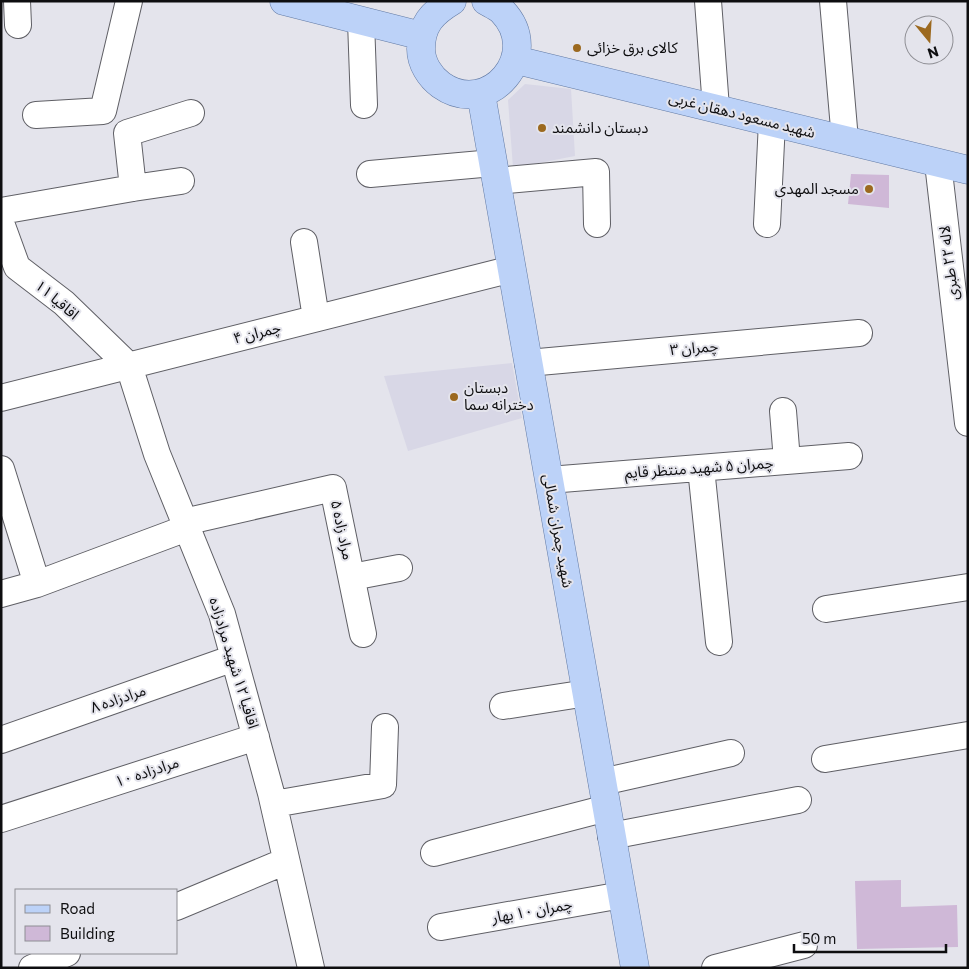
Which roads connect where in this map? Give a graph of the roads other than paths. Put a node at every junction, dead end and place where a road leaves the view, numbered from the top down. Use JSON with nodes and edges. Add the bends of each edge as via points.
{"nodes":[{"id":1,"x":129,"y":1,"type":"edge"},
{"id":2,"x":452,"y":1,"type":"edge"},
{"id":3,"x":486,"y":1,"type":"edge"},
{"id":4,"x":708,"y":1,"type":"edge"},
{"id":5,"x":833,"y":1,"type":"edge"},
{"id":6,"x":298,"y":3,"type":"edge"},
{"id":7,"x":361,"y":21,"type":"junction"},
{"id":8,"x":422,"y":36,"type":"junction"},
{"id":9,"x":516,"y":60,"type":"junction"},
{"id":10,"x":481,"y":94,"type":"junction"},
{"id":11,"x":364,"y":105,"type":"dead end"},
{"id":12,"x":716,"y":108,"type":"junction"},
{"id":13,"x":191,"y":113,"type":"dead end"},
{"id":14,"x":36,"y":115,"type":"dead end"},
{"id":15,"x":772,"y":122,"type":"junction"},
{"id":16,"x":845,"y":140,"type":"junction"},
{"id":17,"x":938,"y":162,"type":"junction"},
{"id":18,"x":968,"y":170,"type":"edge"},
{"id":19,"x":495,"y":172,"type":"junction"},
{"id":20,"x":370,"y":174,"type":"dead end"},
{"id":21,"x":181,"y":181,"type":"dead end"},
{"id":22,"x":133,"y":188,"type":"junction"},
{"id":23,"x":1,"y":211,"type":"edge"},
{"id":24,"x":1,"y":223,"type":"edge"},
{"id":25,"x":597,"y":224,"type":"dead end"},
{"id":26,"x":767,"y":224,"type":"dead end"},
{"id":27,"x":304,"y":242,"type":"dead end"},
{"id":28,"x":512,"y":269,"type":"junction"},
{"id":29,"x":316,"y":318,"type":"junction"},
{"id":30,"x":859,"y":333,"type":"dead end"},
{"id":31,"x":528,"y":363,"type":"junction"},
{"id":32,"x":130,"y":366,"type":"junction"},
{"id":33,"x":1,"y":398,"type":"edge"},
{"id":34,"x":783,"y":411,"type":"dead end"},
{"id":35,"x":968,"y":423,"type":"edge"},
{"id":36,"x":849,"y":456,"type":"dead end"},
{"id":37,"x":787,"y":461,"type":"junction"},
{"id":38,"x":701,"y":468,"type":"junction"},
{"id":39,"x":1,"y":469,"type":"edge"},
{"id":40,"x":549,"y":480,"type":"junction"},
{"id":41,"x":186,"y":525,"type":"junction"},
{"id":42,"x":398,"y":568,"type":"dead end"},
{"id":43,"x":352,"y":577,"type":"junction"},
{"id":44,"x":36,"y":584,"type":"junction"},
{"id":45,"x":968,"y":587,"type":"edge"},
{"id":46,"x":1,"y":594,"type":"edge"},
{"id":47,"x":826,"y":609,"type":"dead end"},
{"id":48,"x":364,"y":634,"type":"dead end"},
{"id":49,"x":719,"y":642,"type":"dead end"},
{"id":50,"x":234,"y":658,"type":"junction"},
{"id":51,"x":587,"y":693,"type":"junction"},
{"id":52,"x":503,"y":706,"type":"dead end"},
{"id":53,"x":385,"y":728,"type":"dead end"},
{"id":54,"x":968,"y":735,"type":"edge"},
{"id":55,"x":256,"y":737,"type":"junction"},
{"id":56,"x":1,"y":740,"type":"edge"},
{"id":57,"x":731,"y":753,"type":"dead end"},
{"id":58,"x":825,"y":759,"type":"dead end"},
{"id":59,"x":604,"y":795,"type":"junction"},
{"id":60,"x":798,"y":800,"type":"dead end"},
{"id":61,"x":274,"y":804,"type":"junction"},
{"id":62,"x":1,"y":819,"type":"edge"},
{"id":63,"x":612,"y":836,"type":"junction"},
{"id":64,"x":434,"y":853,"type":"dead end"},
{"id":65,"x":286,"y":860,"type":"junction"},
{"id":66,"x":622,"y":895,"type":"junction"},
{"id":67,"x":178,"y":906,"type":"edge"},
{"id":68,"x":441,"y":927,"type":"dead end"},
{"id":69,"x":804,"y":945,"type":"dead end"},
{"id":70,"x":66,"y":954,"type":"edge"},
{"id":71,"x":32,"y":968,"type":"edge"},
{"id":72,"x":311,"y":968,"type":"edge"},
{"id":73,"x":635,"y":968,"type":"edge"},
{"id":74,"x":715,"y":968,"type":"edge"}],
"edges":[{"from":1,"to":14,"type":"street","via":[[103,110]]},
{"from":2,"to":8,"type":"main road","via":[[428,21]]},
{"from":3,"to":9,"type":"main road","via":[[501,10],[513,24],[518,42]]},
{"from":4,"to":12,"type":"street"},
{"from":5,"to":16,"type":"street"},
{"from":6,"to":7,"type":"main road"},
{"from":7,"to":8,"type":"main road"},
{"from":7,"to":11,"type":"street"},
{"from":8,"to":10,"type":"main road","via":[[421,52],[435,81],[449,91],[464,95]]},
{"from":9,"to":10,"type":"main road","via":[[503,81]]},
{"from":9,"to":12,"type":"main road","name":"شهید مسعود دهقان غربی"},
{"from":10,"to":19,"type":"main road","name":"شهید چمران شمالی"},
{"from":12,"to":15,"type":"main road","name":"شهید مسعود دهقان غربی"},
{"from":13,"to":22,"type":"street","via":[[127,133]]},
{"from":15,"to":16,"type":"main road","name":"شهید مسعود دهقان غربی"},
{"from":15,"to":26,"type":"street"},
{"from":16,"to":17,"type":"main road","name":"شهید مسعود دهقان غربی"},
{"from":17,"to":18,"type":"main road","name":"شهید مسعود دهقان غربی"},
{"from":17,"to":35,"type":"street","name":"لاله ۲۲ طبری"},
{"from":19,"to":20,"type":"street"},
{"from":19,"to":25,"type":"street","via":[[596,172]]},
{"from":19,"to":28,"type":"main road","name":"شهید چمران شمالی"},
{"from":21,"to":22,"type":"street"},
{"from":22,"to":23,"type":"street"},
{"from":24,"to":32,"type":"street","name":"اقاقیا ۱۱","via":[[17,267],[64,303]]},
{"from":27,"to":29,"type":"street"},
{"from":28,"to":29,"type":"street","name":"چمران ۴"},
{"from":28,"to":31,"type":"main road","name":"شهید چمران شمالی"},
{"from":29,"to":32,"type":"street","name":"چمران ۴"},
{"from":30,"to":31,"type":"street","name":"چمران ۳"},
{"from":31,"to":40,"type":"main road","name":"شهید چمران شمالی"},
{"from":32,"to":33,"type":"street","name":"چمران ۴"},
{"from":32,"to":41,"type":"street","name":"اقاقیا ۱۲ شهید مرادزاده","via":[[156,454]]},
{"from":34,"to":37,"type":"street"},
{"from":36,"to":37,"type":"street","name":"چمران ۵ شهید منتظر قایم"},
{"from":37,"to":38,"type":"street","name":"چمران ۵ شهید منتظر قایم"},
{"from":38,"to":40,"type":"street","name":"چمران ۵ شهید منتظر قایم"},
{"from":38,"to":49,"type":"street"},
{"from":39,"to":44,"type":"street"},
{"from":40,"to":51,"type":"main road","name":"شهید چمران شمالی"},
{"from":41,"to":43,"type":"street","name":"مراد زاده ۵","via":[[333,488]]},
{"from":41,"to":44,"type":"street"},
{"from":41,"to":50,"type":"street","name":"اقاقیا ۱۲ شهید مرادزاده","via":[[222,614]]},
{"from":42,"to":43,"type":"street"},
{"from":43,"to":48,"type":"street","name":"مراد زاده ۵"},
{"from":44,"to":46,"type":"street"},
{"from":45,"to":47,"type":"street"},
{"from":50,"to":55,"type":"street","name":"اقاقیا ۱۲ شهید مرادزاده"},
{"from":50,"to":56,"type":"street","name":"مرادزاده ۸"},
{"from":51,"to":52,"type":"street"},
{"from":51,"to":59,"type":"main road","name":"شهید چمران شمالی"},
{"from":53,"to":61,"type":"street","via":[[383,785]]},
{"from":54,"to":58,"type":"street"},
{"from":55,"to":61,"type":"street","name":"اقاقیا ۱۲ شهید مرادزاده"},
{"from":55,"to":62,"type":"street","name":"مرادزاده ۱۰"},
{"from":57,"to":59,"type":"street"},
{"from":59,"to":63,"type":"main road","name":"شهید چمران شمالی"},
{"from":59,"to":64,"type":"street"},
{"from":60,"to":63,"type":"street"},
{"from":61,"to":65,"type":"street","name":"اقاقیا ۱۲ شهید مرادزاده"},
{"from":63,"to":66,"type":"main road","name":"شهید چمران شمالی"},
{"from":65,"to":67,"type":"street"},
{"from":65,"to":72,"type":"street","name":"اقاقیا ۱۲ شهید مرادزاده"},
{"from":66,"to":68,"type":"street","name":"چمران ۱۰ بهار"},
{"from":66,"to":73,"type":"main road","name":"شهید چمران شمالی"},
{"from":69,"to":74,"type":"street"},
{"from":70,"to":71,"type":"street"}]}
